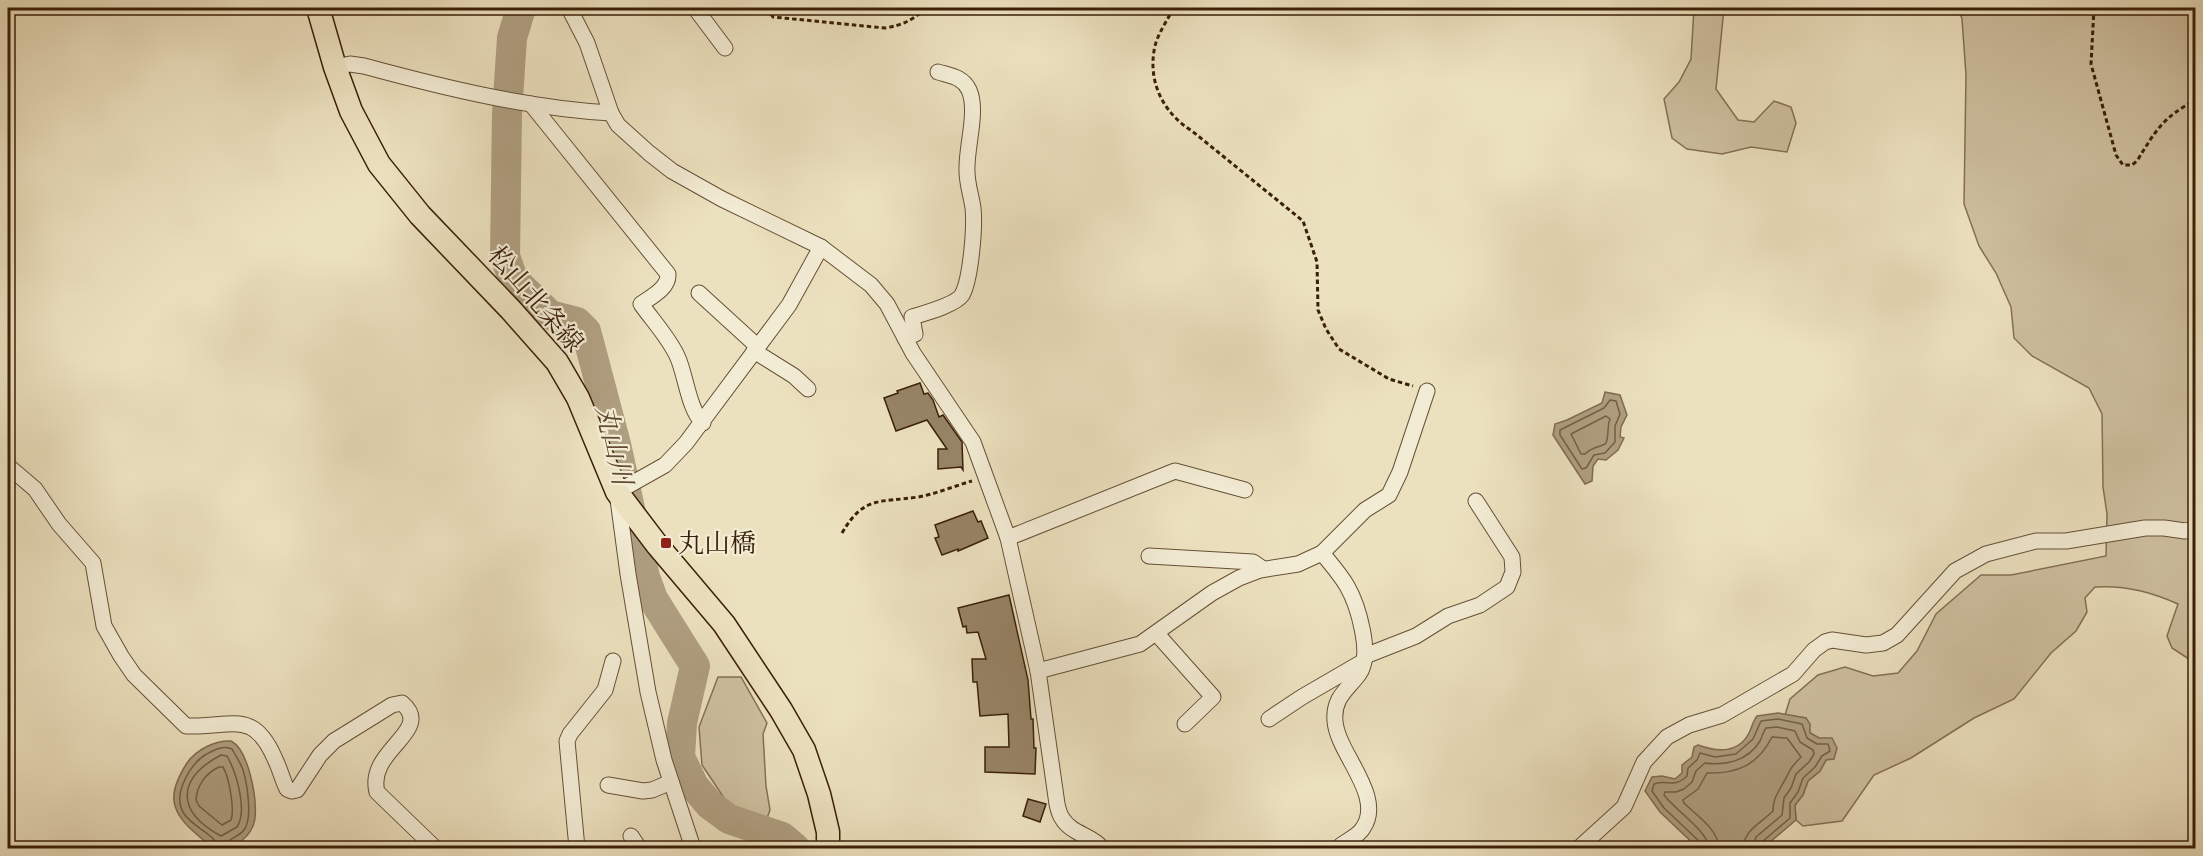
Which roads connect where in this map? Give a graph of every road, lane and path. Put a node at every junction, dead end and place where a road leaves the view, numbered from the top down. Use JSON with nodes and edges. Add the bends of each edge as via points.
{"nodes":[{"id":1,"x":318,"y":8,"type":"edge"},
{"id":2,"x":569,"y":8,"type":"edge"},
{"id":3,"x":695,"y":8,"type":"edge"},
{"id":4,"x":767,"y":8,"type":"edge"},
{"id":5,"x":926,"y":8,"type":"edge"},
{"id":6,"x":1173,"y":8,"type":"edge"},
{"id":7,"x":2094,"y":8,"type":"edge"},
{"id":8,"x":724,"y":48,"type":"dead end"},
{"id":9,"x":335,"y":67,"type":"junction"},
{"id":10,"x":939,"y":72,"type":"dead end"},
{"id":11,"x":2196,"y":100,"type":"edge"},
{"id":12,"x":531,"y":104,"type":"junction"},
{"id":13,"x":611,"y":113,"type":"junction"},
{"id":14,"x":821,"y":247,"type":"junction"},
{"id":15,"x":699,"y":293,"type":"dead end"},
{"id":16,"x":905,"y":338,"type":"junction"},
{"id":17,"x":755,"y":349,"type":"junction"},
{"id":18,"x":808,"y":389,"type":"dead end"},
{"id":19,"x":1427,"y":391,"type":"joint"},
{"id":20,"x":703,"y":423,"type":"junction"},
{"id":21,"x":8,"y":466,"type":"edge"},
{"id":22,"x":985,"y":477,"type":"junction"},
{"id":23,"x":1245,"y":490,"type":"dead end"},
{"id":24,"x":618,"y":493,"type":"junction"},
{"id":25,"x":1476,"y":501,"type":"dead end"},
{"id":26,"x":2196,"y":529,"type":"edge"},
{"id":27,"x":842,"y":533,"type":"dead end"},
{"id":28,"x":1008,"y":538,"type":"junction"},
{"id":29,"x":1322,"y":552,"type":"junction"},
{"id":30,"x":1149,"y":556,"type":"dead end"},
{"id":31,"x":1263,"y":569,"type":"junction"},
{"id":32,"x":1157,"y":633,"type":"junction"},
{"id":33,"x":1365,"y":658,"type":"junction"},
{"id":34,"x":613,"y":661,"type":"dead end"},
{"id":35,"x":1038,"y":671,"type":"junction"},
{"id":36,"x":1269,"y":719,"type":"dead end"},
{"id":37,"x":1185,"y":724,"type":"dead end"},
{"id":38,"x":671,"y":782,"type":"junction"},
{"id":39,"x":608,"y":785,"type":"dead end"},
{"id":40,"x":435,"y":849,"type":"edge"},
{"id":41,"x":577,"y":849,"type":"edge"},
{"id":42,"x":693,"y":849,"type":"edge"},
{"id":43,"x":828,"y":849,"type":"edge"},
{"id":44,"x":1102,"y":849,"type":"edge"},
{"id":45,"x":1338,"y":849,"type":"edge"},
{"id":46,"x":1579,"y":849,"type":"edge"}],
"edges":[{"from":1,"to":9,"type":"main road","name":"松山北条線"},
{"from":2,"to":13,"type":"street","via":[[587,43]]},
{"from":3,"to":8,"type":"street"},
{"from":4,"to":5,"type":"path","via":[[773,17],[885,28],[913,20]]},
{"from":6,"to":19,"type":"path","via":[[1155,46],[1156,92],[1179,123],[1303,220],[1317,262],[1318,309],[1339,349],[1389,379]]},
{"from":7,"to":11,"type":"path","via":[[2091,64],[2116,155],[2123,165],[2137,161],[2160,124]]},
{"from":9,"to":12,"type":"street","via":[[364,66]]},
{"from":9,"to":24,"type":"main road","name":"松山北条線","via":[[351,111],[379,164],[420,215],[557,362],[578,398]]},
{"from":10,"to":16,"type":"street","via":[[962,79],[973,105],[967,172],[973,238],[961,296],[912,317],[915,334]]},
{"from":12,"to":13,"type":"street"},
{"from":12,"to":20,"type":"street","via":[[668,274],[660,290],[640,304],[677,356],[694,412]]},
{"from":13,"to":14,"type":"street","via":[[630,137],[672,171]]},
{"from":14,"to":16,"type":"street","via":[[872,285]]},
{"from":14,"to":17,"type":"street","via":[[789,305]]},
{"from":15,"to":17,"type":"street"},
{"from":16,"to":22,"type":"street","via":[[973,442]]},
{"from":17,"to":18,"type":"street"},
{"from":17,"to":20,"type":"street"},
{"from":19,"to":29,"type":"street","via":[[1389,495],[1365,510]]},
{"from":20,"to":24,"type":"street","via":[[664,465]]},
{"from":21,"to":40,"type":"street","via":[[34,489],[93,563],[104,626],[134,675],[186,726],[253,726],[265,739],[287,789],[297,790],[320,754],[334,741],[392,705],[402,703],[411,720],[409,731],[382,759],[374,782],[377,792]]},
{"from":22,"to":27,"type":"path","via":[[919,497],[880,500],[851,517]]},
{"from":22,"to":28,"type":"street"},
{"from":23,"to":28,"type":"street","via":[[1175,471]]},
{"from":24,"to":38,"type":"street","via":[[648,692]]},
{"from":24,"to":43,"type":"main road","name":"松山北条線","via":[[724,624],[787,720],[804,750],[819,794]]},
{"from":25,"to":33,"type":"street","via":[[1512,557],[1507,587],[1480,605],[1448,616],[1416,636]]},
{"from":26,"to":46,"type":"street","via":[[2145,528],[2066,541],[2036,541],[1986,554],[1955,571],[1908,625],[1883,643],[1825,642],[1793,674],[1722,715],[1667,736],[1644,762],[1624,807]]},
{"from":28,"to":35,"type":"street"},
{"from":29,"to":31,"type":"street","via":[[1298,564]]},
{"from":29,"to":33,"type":"street","via":[[1355,603]]},
{"from":30,"to":31,"type":"street","via":[[1253,562]]},
{"from":31,"to":32,"type":"street","via":[[1212,593]]},
{"from":32,"to":35,"type":"street","via":[[1122,650]]},
{"from":32,"to":37,"type":"street","via":[[1213,697]]},
{"from":33,"to":36,"type":"street"},
{"from":33,"to":45,"type":"street","via":[[1360,673],[1336,704],[1335,720],[1337,734],[1359,774],[1367,821],[1361,832]]},
{"from":34,"to":41,"type":"street","via":[[605,690],[567,741]]},
{"from":35,"to":44,"type":"street","via":[[1062,818]]},
{"from":38,"to":39,"type":"street","via":[[643,791]]},
{"from":38,"to":42,"type":"street"}]}
